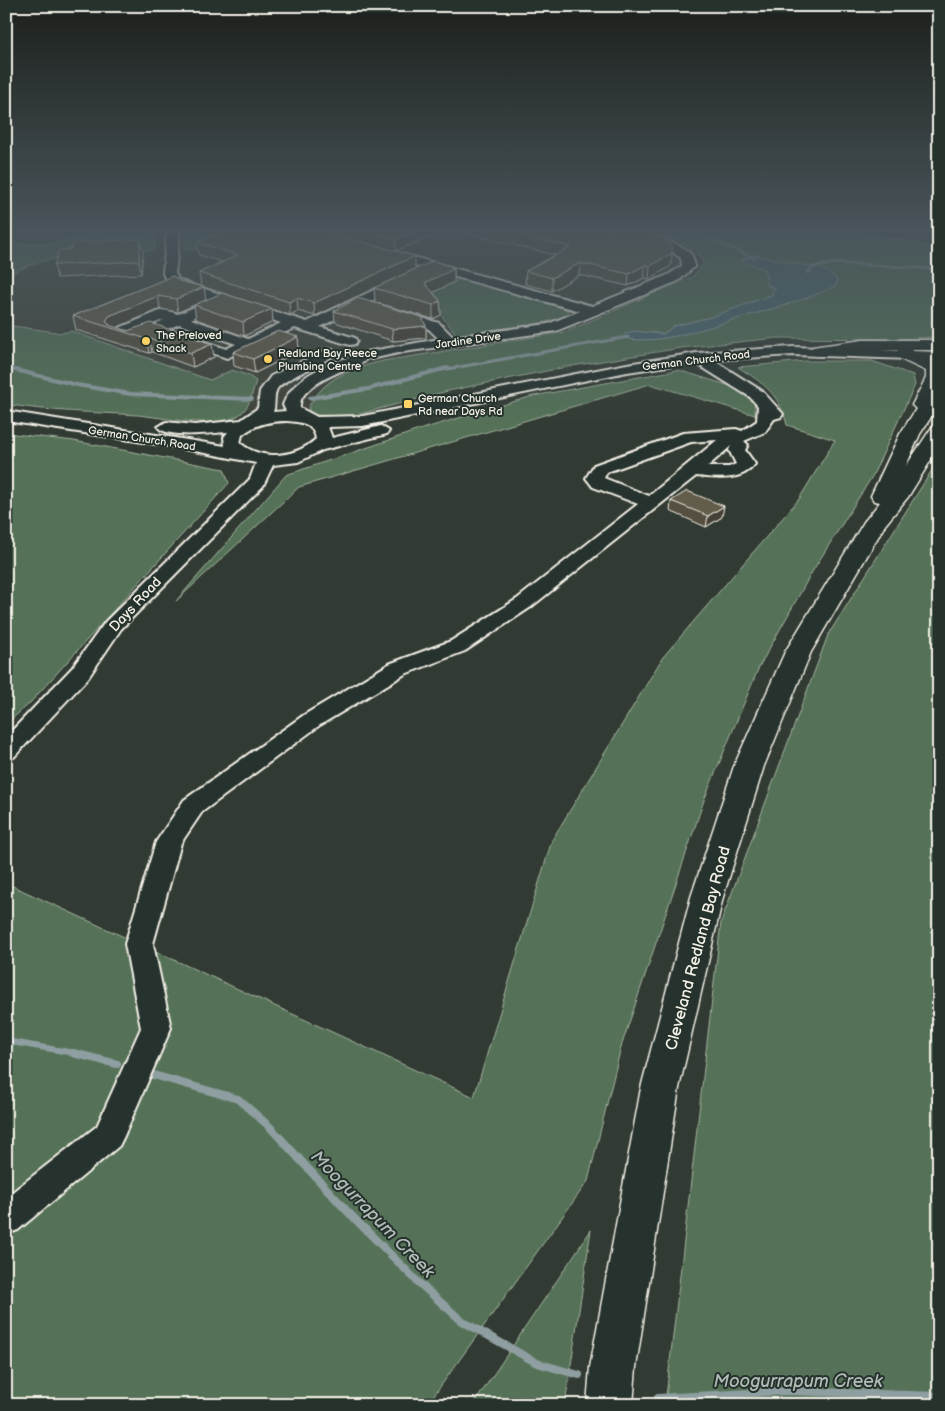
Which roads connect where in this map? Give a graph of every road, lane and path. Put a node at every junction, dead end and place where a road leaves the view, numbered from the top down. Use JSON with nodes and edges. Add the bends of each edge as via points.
{"nodes":[{"id":1,"x":208,"y":295,"type":"edge"},
{"id":2,"x":375,"y":295,"type":"edge"},
{"id":3,"x":535,"y":295,"type":"edge"},
{"id":4,"x":633,"y":295,"type":"edge"},
{"id":5,"x":223,"y":300,"type":"junction"},
{"id":6,"x":358,"y":303,"type":"junction"},
{"id":7,"x":177,"y":304,"type":"edge"},
{"id":8,"x":198,"y":310,"type":"junction"},
{"id":9,"x":594,"y":311,"type":"junction"},
{"id":10,"x":177,"y":319,"type":"junction"},
{"id":11,"x":308,"y":327,"type":"junction"},
{"id":12,"x":155,"y":329,"type":"junction"},
{"id":13,"x":350,"y":341,"type":"junction"},
{"id":14,"x":450,"y":342,"type":"junction"},
{"id":15,"x":939,"y":345,"type":"edge"},
{"id":16,"x":330,"y":349,"type":"junction"},
{"id":17,"x":819,"y":351,"type":"junction"},
{"id":18,"x":242,"y":353,"type":"junction"},
{"id":19,"x":367,"y":353,"type":"junction"},
{"id":20,"x":904,"y":354,"type":"junction"},
{"id":21,"x":939,"y":356,"type":"edge"},
{"id":22,"x":697,"y":358,"type":"junction"},
{"id":23,"x":292,"y":371,"type":"junction"},
{"id":24,"x":313,"y":380,"type":"junction"},
{"id":25,"x":939,"y":390,"type":"edge"},
{"id":26,"x":456,"y":403,"type":"junction"},
{"id":27,"x":6,"y":416,"type":"edge"},
{"id":28,"x":38,"y":420,"type":"junction"},
{"id":29,"x":310,"y":420,"type":"junction"},
{"id":30,"x":249,"y":423,"type":"junction"},
{"id":31,"x":939,"y":431,"type":"edge"},
{"id":32,"x":910,"y":434,"type":"junction"},
{"id":33,"x":744,"y":439,"type":"junction"},
{"id":34,"x":319,"y":446,"type":"junction"},
{"id":35,"x":255,"y":457,"type":"junction"},
{"id":36,"x":693,"y":470,"type":"junction"},
{"id":37,"x":651,"y":503,"type":"junction"},
{"id":38,"x":874,"y":522,"type":"junction"},
{"id":39,"x":6,"y":751,"type":"edge"},
{"id":40,"x":6,"y":1218,"type":"edge"},
{"id":41,"x":610,"y":1405,"type":"edge"}],
"edges":[{"from":1,"to":5,"type":"street"},
{"from":2,"to":6,"type":"street"},
{"from":3,"to":9,"type":"street"},
{"from":4,"to":9,"type":"street","name":"Jardine Drive"},
{"from":5,"to":8,"type":"street"},
{"from":5,"to":11,"type":"street"},
{"from":6,"to":11,"type":"street"},
{"from":6,"to":14,"type":"street","via":[[434,326]]},
{"from":7,"to":8,"type":"street"},
{"from":8,"to":10,"type":"street"},
{"from":9,"to":14,"type":"street","name":"Jardine Drive","via":[[551,328]]},
{"from":10,"to":12,"type":"street"},
{"from":10,"to":12,"type":"street","via":[[165,314],[117,334],[130,339]]},
{"from":10,"to":18,"type":"street"},
{"from":11,"to":13,"type":"street"},
{"from":11,"to":16,"type":"street"},
{"from":11,"to":18,"type":"street","via":[[267,336],[280,340]]},
{"from":12,"to":18,"type":"street","via":[[227,354]]},
{"from":13,"to":16,"type":"street"},
{"from":13,"to":19,"type":"street","via":[[362,342]]},
{"from":14,"to":19,"type":"street","name":"Jardine Drive"},
{"from":15,"to":17,"type":"highway","via":[[862,345]]},
{"from":16,"to":19,"type":"street","via":[[339,359]]},
{"from":16,"to":23,"type":"street","via":[[306,366]]},
{"from":17,"to":20,"type":"street","name":"German Church Road"},
{"from":17,"to":22,"type":"street","name":"German Church Road"},
{"from":19,"to":24,"type":"street"},
{"from":20,"to":21,"type":"street","name":"German Church Road"},
{"from":20,"to":32,"type":"highway","via":[[935,369],[935,378]]},
{"from":22,"to":26,"type":"street","name":"German Church Road","via":[[627,368]]},
{"from":22,"to":33,"type":"street","via":[[756,394],[776,416],[774,429],[762,438]]},
{"from":23,"to":24,"type":"street"},
{"from":23,"to":30,"type":"street","via":[[276,378],[270,386],[266,410]]},
{"from":24,"to":29,"type":"street","via":[[298,390],[292,400],[293,410]]},
{"from":25,"to":32,"type":"highway","name":"Cleveland Redland Bay Road"},
{"from":26,"to":29,"type":"street","name":"German Church Road","via":[[363,421]]},
{"from":26,"to":34,"type":"street","name":"German Church Road","via":[[389,429]]},
{"from":27,"to":28,"type":"street","name":"German Church Road"},
{"from":28,"to":30,"type":"street","name":"German Church Road","via":[[121,422],[195,430]]},
{"from":28,"to":35,"type":"street","name":"German Church Road"},
{"from":29,"to":30,"type":"street","name":"German Church Road","via":[[280,416]]},
{"from":29,"to":34,"type":"street","via":[[325,433]]},
{"from":30,"to":35,"type":"street","via":[[236,431],[232,444]]},
{"from":31,"to":38,"type":"highway","name":"Cleveland Redland Bay Road","via":[[900,492]]},
{"from":32,"to":38,"type":"highway","name":"Cleveland Redland Bay Road","via":[[884,487]]},
{"from":33,"to":36,"type":"street","via":[[714,453]]},
{"from":33,"to":36,"type":"street","via":[[737,450],[746,464],[740,470]]},
{"from":33,"to":37,"type":"street","via":[[689,437],[596,473],[599,483]]},
{"from":34,"to":35,"type":"street","name":"German Church Road","via":[[296,457]]},
{"from":35,"to":39,"type":"street","name":"Days Road","via":[[263,471],[257,482],[113,625],[80,673]]},
{"from":36,"to":37,"type":"street"},
{"from":37,"to":40,"type":"street","via":[[524,603],[458,646],[397,669],[312,720],[193,806],[169,842],[139,944],[156,1028],[108,1136]]},
{"from":38,"to":41,"type":"highway","name":"Cleveland Redland Bay Road","via":[[798,652],[749,766],[707,897],[660,1088]]}]}
